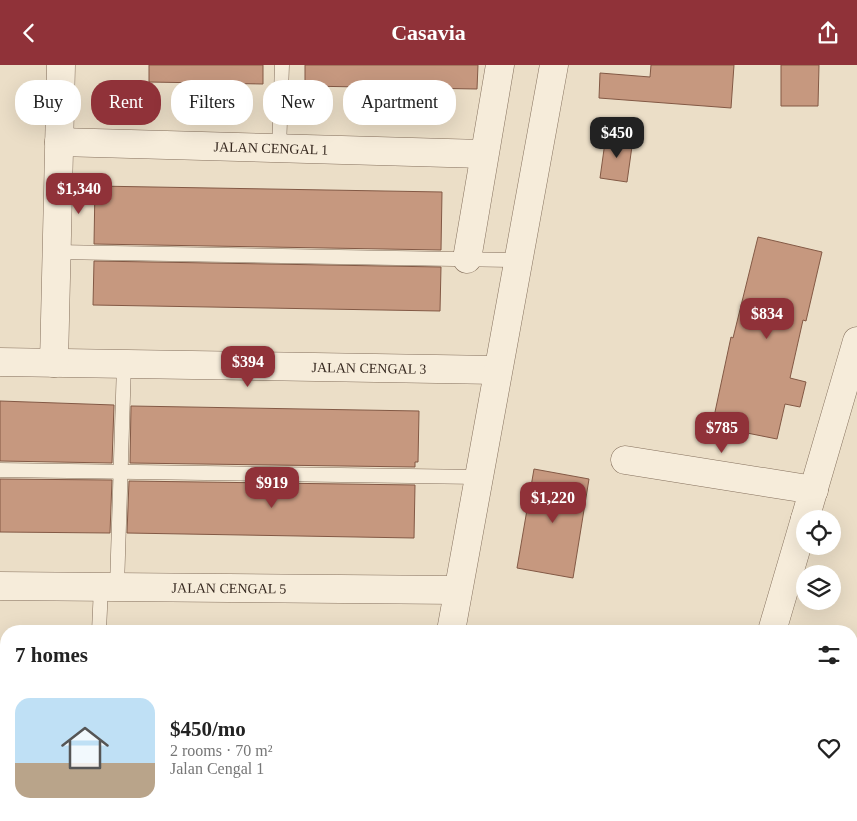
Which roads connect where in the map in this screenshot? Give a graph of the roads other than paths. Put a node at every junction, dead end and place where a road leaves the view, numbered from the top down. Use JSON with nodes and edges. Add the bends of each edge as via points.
{"nodes":[{"id":1,"x":61,"y":65,"type":"edge"},
{"id":2,"x":282,"y":65,"type":"edge"},
{"id":3,"x":500,"y":65,"type":"edge"},
{"id":4,"x":554,"y":65,"type":"edge"},
{"id":5,"x":59,"y":142,"type":"junction"},
{"id":6,"x":279,"y":149,"type":"junction"},
{"id":7,"x":483,"y":154,"type":"junction"},
{"id":8,"x":56,"y":252,"type":"junction"},
{"id":9,"x":467,"y":259,"type":"junction"},
{"id":10,"x":517,"y":260,"type":"junction"},
{"id":11,"x":857,"y":341,"type":"edge"},
{"id":12,"x":0,"y":362,"type":"edge"},
{"id":13,"x":54,"y":363,"type":"junction"},
{"id":14,"x":124,"y":365,"type":"junction"},
{"id":15,"x":497,"y":370,"type":"junction"},
{"id":16,"x":625,"y":461,"type":"dead end"},
{"id":17,"x":0,"y":470,"type":"edge"},
{"id":18,"x":121,"y":472,"type":"junction"},
{"id":19,"x":478,"y":477,"type":"junction"},
{"id":20,"x":814,"y":490,"type":"junction"},
{"id":21,"x":808,"y":510,"type":"edge"},
{"id":22,"x":796,"y":550,"type":"edge"},
{"id":23,"x":0,"y":586,"type":"edge"},
{"id":24,"x":109,"y":587,"type":"junction"},
{"id":25,"x":458,"y":591,"type":"junction"},
{"id":26,"x":101,"y":625,"type":"edge"},
{"id":27,"x":451,"y":625,"type":"edge"},
{"id":28,"x":774,"y":625,"type":"edge"}],
"edges":[{"from":1,"to":5,"type":"street"},
{"from":2,"to":6,"type":"lane"},
{"from":3,"to":7,"type":"street"},
{"from":4,"to":10,"type":"street"},
{"from":5,"to":6,"type":"street","name":"JALAN CENGAL 1"},
{"from":5,"to":8,"type":"street"},
{"from":6,"to":7,"type":"street","name":"JALAN CENGAL 1"},
{"from":7,"to":9,"type":"street"},
{"from":8,"to":9,"type":"lane"},
{"from":8,"to":13,"type":"street"},
{"from":9,"to":10,"type":"lane"},
{"from":10,"to":15,"type":"street"},
{"from":11,"to":20,"type":"street"},
{"from":12,"to":13,"type":"street","name":"JALAN CENGAL 3"},
{"from":13,"to":14,"type":"street","name":"JALAN CENGAL 3"},
{"from":14,"to":15,"type":"street","name":"JALAN CENGAL 3"},
{"from":14,"to":18,"type":"lane"},
{"from":15,"to":19,"type":"street"},
{"from":16,"to":20,"type":"street"},
{"from":17,"to":18,"type":"lane"},
{"from":18,"to":19,"type":"lane"},
{"from":18,"to":24,"type":"lane"},
{"from":19,"to":25,"type":"street"},
{"from":20,"to":21,"type":"street"},
{"from":22,"to":28,"type":"street"},
{"from":23,"to":24,"type":"street","name":"JALAN CENGAL 5"},
{"from":24,"to":25,"type":"street","name":"JALAN CENGAL 5"},
{"from":24,"to":26,"type":"lane"},
{"from":25,"to":27,"type":"street"}]}
